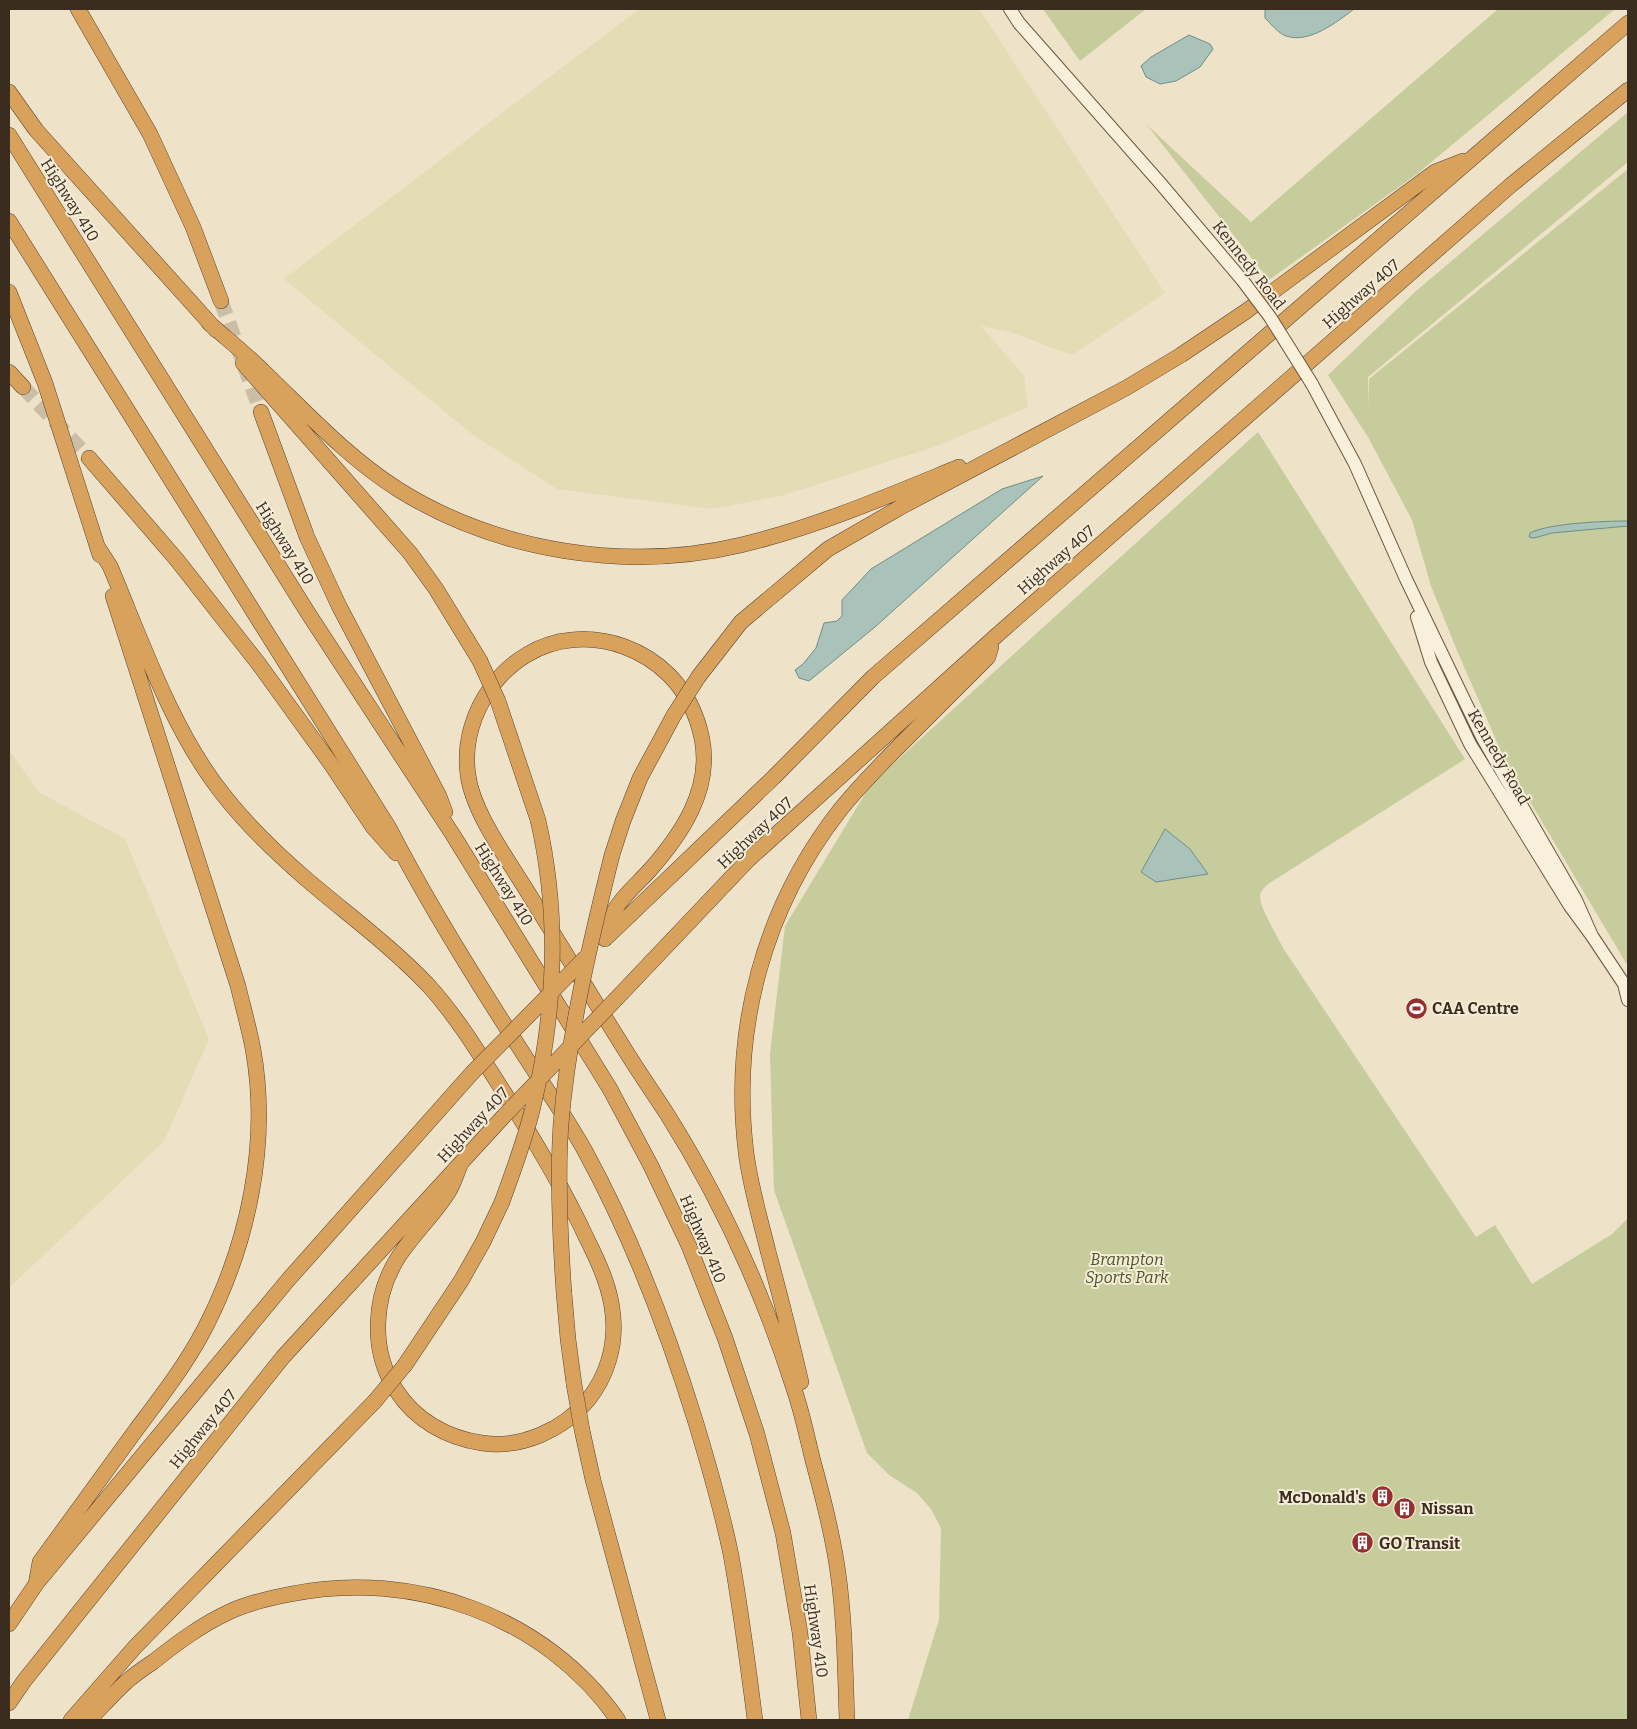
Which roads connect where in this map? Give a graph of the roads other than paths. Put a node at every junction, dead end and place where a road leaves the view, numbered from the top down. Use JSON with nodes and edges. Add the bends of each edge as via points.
{"nodes":[{"id":1,"x":67,"y":9,"type":"edge"},
{"id":2,"x":78,"y":9,"type":"edge"},
{"id":3,"x":1010,"y":9,"type":"edge"},
{"id":4,"x":1628,"y":23,"type":"edge"},
{"id":5,"x":98,"y":45,"type":"junction"},
{"id":6,"x":1628,"y":90,"type":"edge"},
{"id":7,"x":9,"y":92,"type":"edge"},
{"id":8,"x":9,"y":135,"type":"edge"},
{"id":9,"x":1474,"y":157,"type":"junction"},
{"id":10,"x":9,"y":221,"type":"edge"},
{"id":11,"x":9,"y":292,"type":"edge"},
{"id":12,"x":221,"y":301,"type":"tunnel mouth"},
{"id":13,"x":209,"y":323,"type":"junction"},
{"id":14,"x":9,"y":372,"type":"edge"},
{"id":15,"x":22,"y":387,"type":"tunnel mouth"},
{"id":16,"x":261,"y":412,"type":"tunnel mouth"},
{"id":17,"x":999,"y":456,"type":"junction"},
{"id":18,"x":89,"y":458,"type":"tunnel mouth"},
{"id":19,"x":97,"y":546,"type":"junction"},
{"id":20,"x":996,"y":636,"type":"junction"},
{"id":21,"x":453,"y":835,"type":"junction"},
{"id":22,"x":412,"y":872,"type":"junction"},
{"id":23,"x":605,"y":939,"type":"junction"},
{"id":24,"x":1626,"y":985,"type":"edge"},
{"id":25,"x":1628,"y":1000,"type":"edge"},
{"id":26,"x":461,"y":1163,"type":"junction"},
{"id":27,"x":828,"y":1521,"type":"junction"},
{"id":28,"x":36,"y":1584,"type":"junction"},
{"id":29,"x":9,"y":1624,"type":"edge"},
{"id":30,"x":9,"y":1703,"type":"edge"},
{"id":31,"x":72,"y":1720,"type":"edge"},
{"id":32,"x":88,"y":1720,"type":"edge"},
{"id":33,"x":618,"y":1720,"type":"edge"},
{"id":34,"x":658,"y":1720,"type":"edge"},
{"id":35,"x":755,"y":1720,"type":"edge"},
{"id":36,"x":810,"y":1720,"type":"edge"},
{"id":37,"x":847,"y":1720,"type":"edge"}],
"edges":[{"from":1,"to":5,"type":"highway"},
{"from":2,"to":5,"type":"highway"},
{"from":3,"to":24,"type":"main road","name":"Kennedy Road","bridge":true,"via":[[1244,281],[1312,384],[1355,464],[1406,579],[1431,662],[1470,744],[1570,906]]},
{"from":4,"to":9,"type":"highway","name":"Highway 407"},
{"from":5,"to":12,"type":"highway","via":[[150,134],[193,227]]},
{"from":6,"to":20,"type":"highway","name":"Highway 407","via":[[1511,186]]},
{"from":7,"to":13,"type":"highway","via":[[36,130]]},
{"from":8,"to":21,"type":"highway","name":"Highway 410","via":[[308,613]]},
{"from":9,"to":17,"type":"highway","via":[[1435,172],[1245,312],[1181,355]]},
{"from":9,"to":23,"type":"highway","name":"Highway 407","via":[[873,677]]},
{"from":10,"to":22,"type":"highway","via":[[384,820]]},
{"from":11,"to":19,"type":"highway","via":[[45,383]]},
{"from":13,"to":17,"type":"highway","via":[[338,442],[400,490],[471,526],[560,550],[643,557],[697,553],[739,545],[844,513],[976,461]]},
{"from":13,"to":31,"type":"highway","bridge":true,"via":[[410,553],[480,661],[498,701],[544,847],[552,928],[550,1011],[531,1112],[502,1202],[461,1281],[405,1365],[375,1401],[135,1648]]},
{"from":14,"to":15,"type":"highway"},
{"from":16,"to":21,"type":"highway","via":[[307,537],[335,598],[439,796]]},
{"from":17,"to":34,"type":"highway","bridge":true,"via":[[828,548],[741,622],[699,676],[674,715],[640,778],[612,855],[580,990],[568,1059],[561,1125],[560,1238],[568,1340],[582,1430]]},
{"from":18,"to":22,"type":"highway","via":[[178,560],[332,764],[373,827]]},
{"from":19,"to":26,"type":"highway","via":[[110,566],[166,697],[188,741],[219,790],[278,854],[394,952],[451,1013],[546,1158],[595,1255],[606,1280],[613,1314],[613,1341],[607,1366],[592,1395],[572,1417],[521,1442],[477,1442],[432,1426],[403,1401],[387,1376],[379,1351],[379,1310],[388,1278],[398,1258],[449,1191]]},
{"from":19,"to":28,"type":"highway","via":[[244,1009],[253,1050],[256,1086],[256,1161],[240,1244],[203,1332],[180,1370],[40,1562]]},
{"from":20,"to":26,"type":"highway","name":"Highway 407","bridge":true,"via":[[748,860]]},
{"from":20,"to":27,"type":"highway","via":[[988,657],[862,783],[815,845],[778,913],[758,972],[750,1009],[742,1088],[746,1153],[828,1497]]},
{"from":21,"to":36,"type":"highway","name":"Highway 410","via":[[610,1089],[652,1166],[689,1246],[725,1338],[770,1482],[800,1633]]},
{"from":22,"to":35,"type":"highway","via":[[477,982],[584,1150],[648,1286],[679,1369],[721,1515],[744,1636]]},
{"from":23,"to":27,"type":"highway","via":[[617,907],[659,859],[696,802],[704,770],[704,754],[696,717],[685,694],[660,666],[626,647],[603,641],[571,640],[555,643],[522,658],[494,682],[477,711],[468,743],[468,775],[472,791],[484,821],[667,1115],[739,1245],[796,1392]]},
{"from":23,"to":28,"type":"highway","name":"Highway 407","bridge":true,"via":[[472,1073],[288,1280]]},
{"from":24,"to":25,"type":"main road","name":"Kennedy Road"},
{"from":26,"to":30,"type":"highway","name":"Highway 407","via":[[283,1357]]},
{"from":27,"to":37,"type":"highway","via":[[839,1581]]},
{"from":28,"to":29,"type":"highway","name":"Highway 407"},
{"from":32,"to":33,"type":"highway","via":[[126,1682],[184,1638],[230,1612],[256,1602],[309,1590],[364,1586],[411,1591],[450,1600],[513,1627],[570,1666]]}]}
